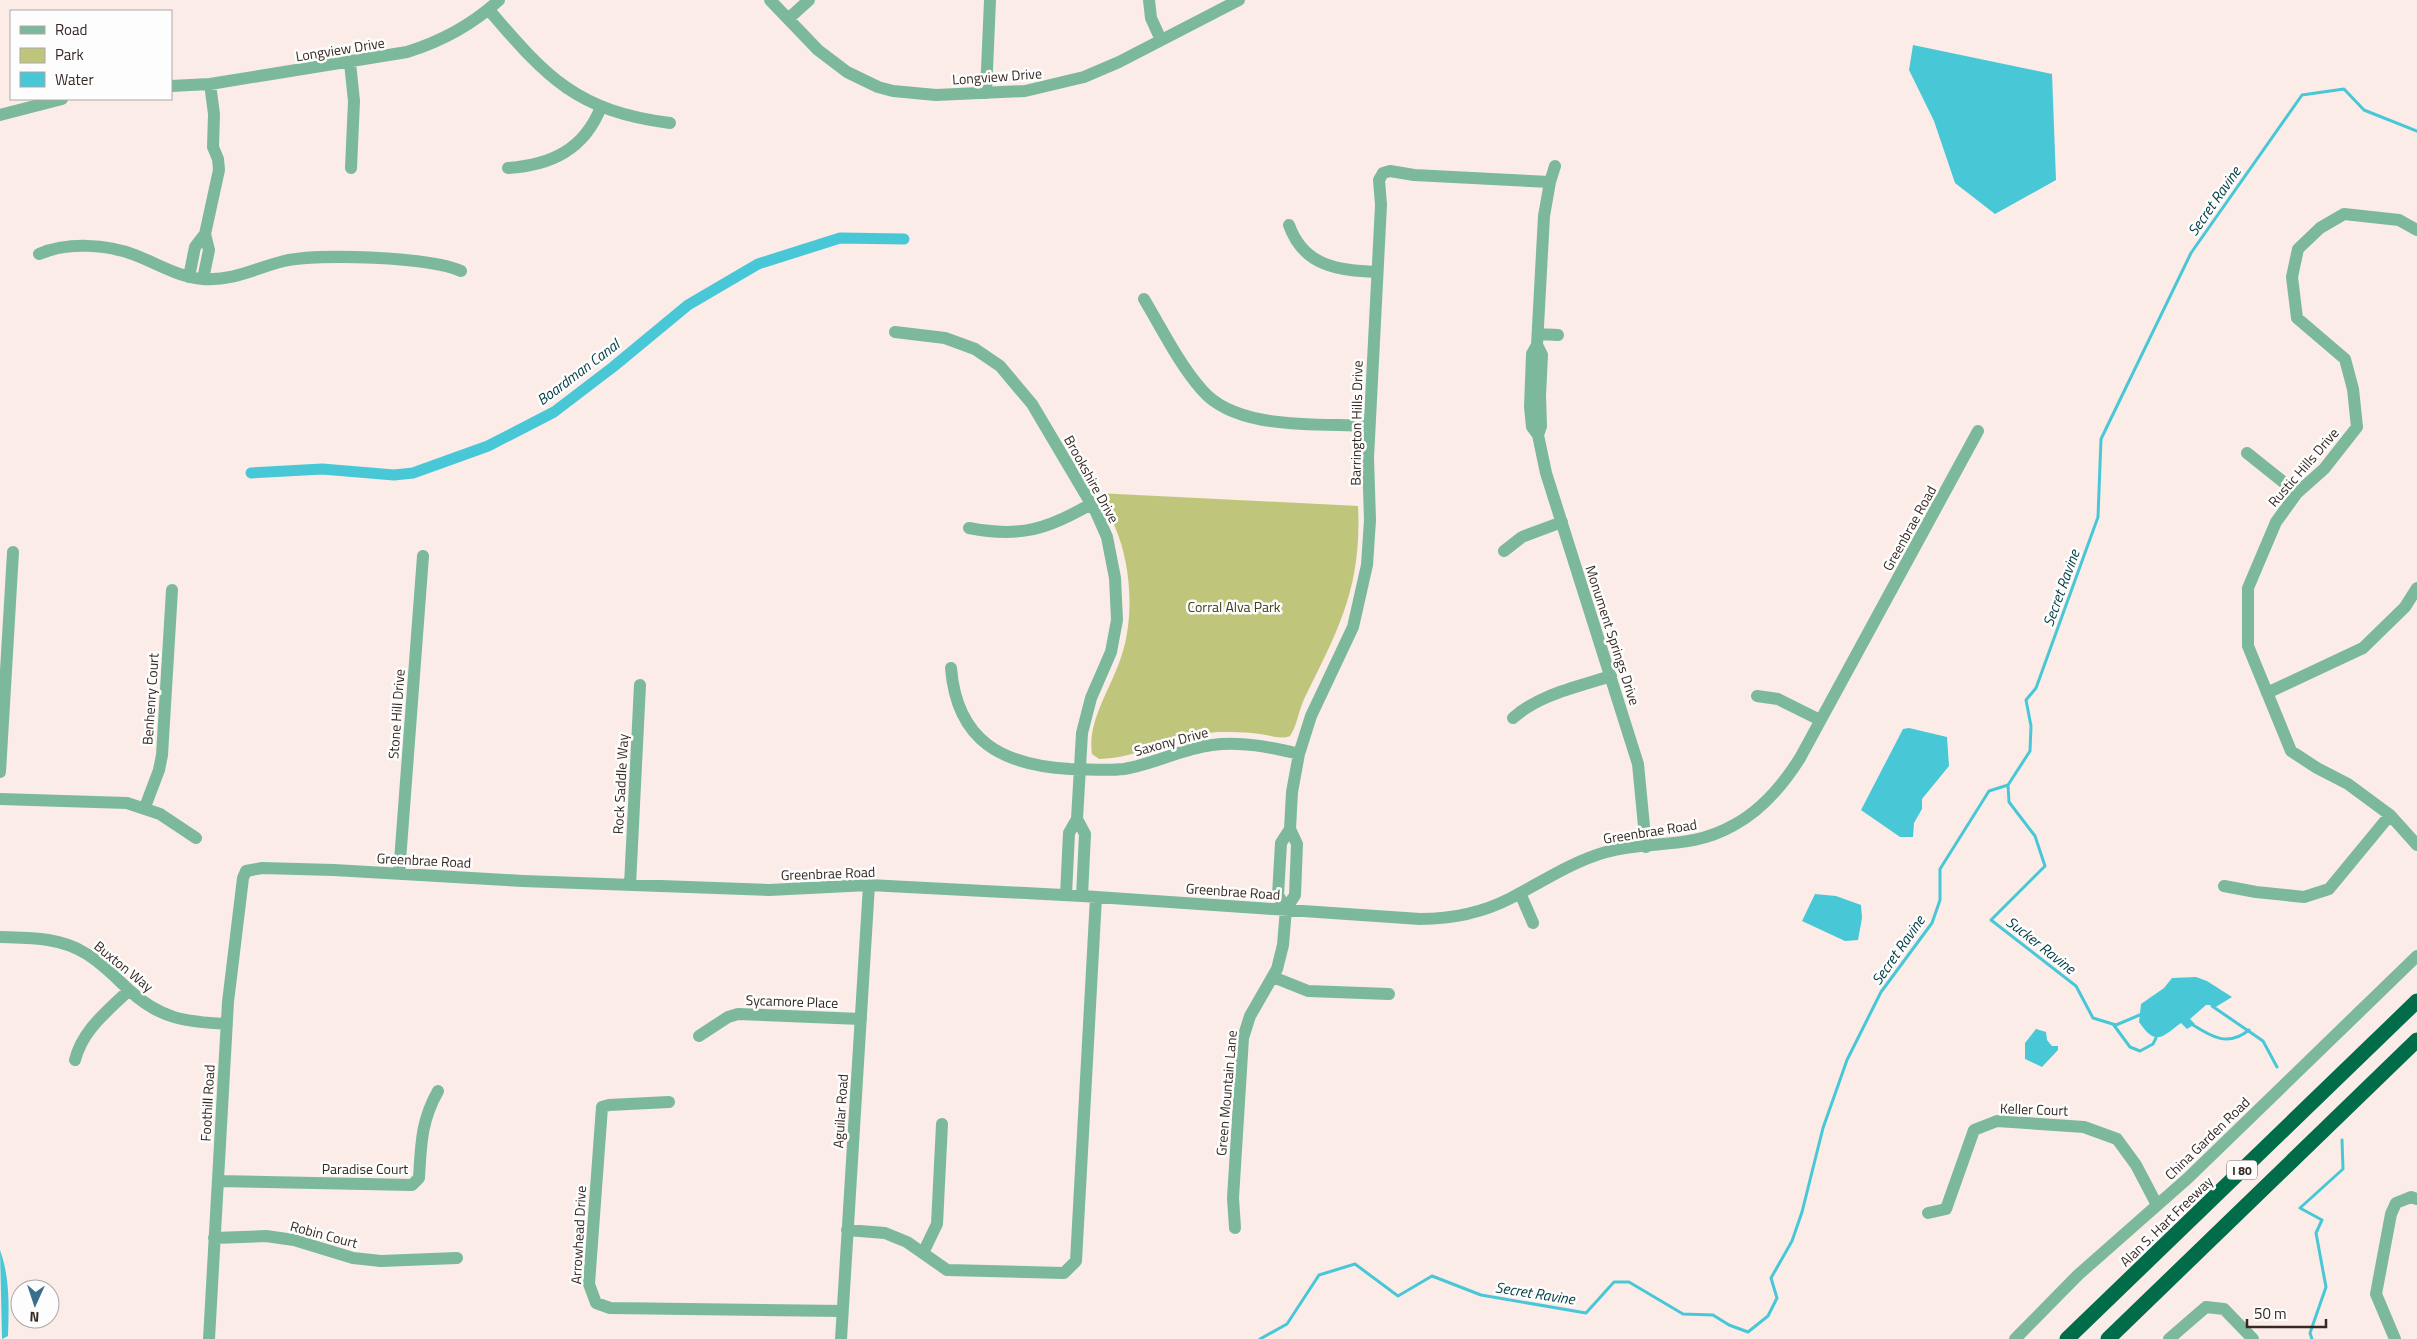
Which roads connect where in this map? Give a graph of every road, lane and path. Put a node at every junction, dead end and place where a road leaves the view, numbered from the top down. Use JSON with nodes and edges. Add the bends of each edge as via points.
{"nodes":[{"id":1,"x":499,"y":0,"type":"edge"},
{"id":2,"x":770,"y":0,"type":"edge"},
{"id":3,"x":809,"y":0,"type":"edge"},
{"id":4,"x":990,"y":0,"type":"edge"},
{"id":5,"x":1149,"y":0,"type":"edge"},
{"id":6,"x":1239,"y":0,"type":"edge"},
{"id":7,"x":489,"y":10,"type":"junction"},
{"id":8,"x":788,"y":19,"type":"junction"},
{"id":9,"x":1161,"y":40,"type":"junction"},
{"id":10,"x":350,"y":63,"type":"junction"},
{"id":11,"x":210,"y":84,"type":"junction"},
{"id":12,"x":172,"y":86,"type":"edge"},
{"id":13,"x":986,"y":93,"type":"junction"},
{"id":14,"x":58,"y":100,"type":"edge"},
{"id":15,"x":601,"y":107,"type":"junction"},
{"id":16,"x":0,"y":115,"type":"edge"},
{"id":17,"x":670,"y":123,"type":"dead end"},
{"id":18,"x":1555,"y":166,"type":"dead end"},
{"id":19,"x":351,"y":168,"type":"dead end"},
{"id":20,"x":508,"y":168,"type":"dead end"},
{"id":21,"x":1550,"y":182,"type":"junction"},
{"id":22,"x":1289,"y":225,"type":"dead end"},
{"id":23,"x":2417,"y":230,"type":"edge"},
{"id":24,"x":205,"y":234,"type":"junction"},
{"id":25,"x":39,"y":254,"type":"dead end"},
{"id":26,"x":194,"y":254,"type":"junction"},
{"id":27,"x":208,"y":256,"type":"junction"},
{"id":28,"x":461,"y":272,"type":"dead end"},
{"id":29,"x":1377,"y":272,"type":"junction"},
{"id":30,"x":189,"y":277,"type":"junction"},
{"id":31,"x":203,"y":279,"type":"junction"},
{"id":32,"x":1144,"y":299,"type":"dead end"},
{"id":33,"x":895,"y":332,"type":"dead end"},
{"id":34,"x":1558,"y":335,"type":"dead end"},
{"id":35,"x":1538,"y":340,"type":"junction"},
{"id":36,"x":1369,"y":426,"type":"junction"},
{"id":37,"x":1978,"y":431,"type":"dead end"},
{"id":38,"x":2247,"y":453,"type":"dead end"},
{"id":39,"x":2298,"y":493,"type":"junction"},
{"id":40,"x":1091,"y":504,"type":"junction"},
{"id":41,"x":1562,"y":522,"type":"junction"},
{"id":42,"x":969,"y":528,"type":"dead end"},
{"id":43,"x":1504,"y":550,"type":"dead end"},
{"id":44,"x":13,"y":552,"type":"dead end"},
{"id":45,"x":423,"y":556,"type":"dead end"},
{"id":46,"x":2417,"y":588,"type":"edge"},
{"id":47,"x":172,"y":590,"type":"dead end"},
{"id":48,"x":951,"y":668,"type":"dead end"},
{"id":49,"x":1610,"y":676,"type":"junction"},
{"id":50,"x":640,"y":685,"type":"dead end"},
{"id":51,"x":2268,"y":693,"type":"junction"},
{"id":52,"x":1757,"y":696,"type":"dead end"},
{"id":53,"x":1513,"y":718,"type":"dead end"},
{"id":54,"x":1820,"y":720,"type":"junction"},
{"id":55,"x":1299,"y":754,"type":"junction"},
{"id":56,"x":1080,"y":769,"type":"junction"},
{"id":57,"x":0,"y":772,"type":"edge"},
{"id":58,"x":0,"y":799,"type":"edge"},
{"id":59,"x":144,"y":808,"type":"junction"},
{"id":60,"x":2390,"y":815,"type":"junction"},
{"id":61,"x":1078,"y":819,"type":"junction"},
{"id":62,"x":196,"y":838,"type":"dead end"},
{"id":63,"x":2417,"y":845,"type":"edge"},
{"id":64,"x":1646,"y":847,"type":"junction"},
{"id":65,"x":246,"y":871,"type":"joint"},
{"id":66,"x":399,"y":874,"type":"junction"},
{"id":67,"x":630,"y":885,"type":"junction"},
{"id":68,"x":869,"y":885,"type":"junction"},
{"id":69,"x":2224,"y":886,"type":"dead end"},
{"id":70,"x":1520,"y":893,"type":"junction"},
{"id":71,"x":1066,"y":895,"type":"junction"},
{"id":72,"x":1082,"y":896,"type":"junction"},
{"id":73,"x":1096,"y":897,"type":"junction"},
{"id":74,"x":1286,"y":909,"type":"junction"},
{"id":75,"x":1533,"y":923,"type":"dead end"},
{"id":76,"x":0,"y":937,"type":"edge"},
{"id":77,"x":2417,"y":956,"type":"edge"},
{"id":78,"x":1273,"y":977,"type":"junction"},
{"id":79,"x":129,"y":990,"type":"junction"},
{"id":80,"x":1388,"y":994,"type":"dead end"},
{"id":81,"x":2417,"y":1001,"type":"edge"},
{"id":82,"x":861,"y":1019,"type":"junction"},
{"id":83,"x":226,"y":1024,"type":"junction"},
{"id":84,"x":699,"y":1036,"type":"dead end"},
{"id":85,"x":2417,"y":1040,"type":"edge"},
{"id":86,"x":75,"y":1060,"type":"dead end"},
{"id":87,"x":438,"y":1091,"type":"dead end"},
{"id":88,"x":669,"y":1102,"type":"dead end"},
{"id":89,"x":942,"y":1124,"type":"dead end"},
{"id":90,"x":218,"y":1181,"type":"junction"},
{"id":91,"x":2417,"y":1199,"type":"edge"},
{"id":92,"x":2157,"y":1206,"type":"junction"},
{"id":93,"x":1928,"y":1213,"type":"dead end"},
{"id":94,"x":1235,"y":1228,"type":"dead end"},
{"id":95,"x":847,"y":1230,"type":"junction"},
{"id":96,"x":214,"y":1238,"type":"junction"},
{"id":97,"x":922,"y":1253,"type":"junction"},
{"id":98,"x":457,"y":1258,"type":"dead end"},
{"id":99,"x":842,"y":1311,"type":"junction"},
{"id":100,"x":208,"y":1339,"type":"edge"},
{"id":101,"x":841,"y":1339,"type":"edge"},
{"id":102,"x":2015,"y":1339,"type":"edge"},
{"id":103,"x":2067,"y":1339,"type":"edge"},
{"id":104,"x":2108,"y":1339,"type":"edge"},
{"id":105,"x":2169,"y":1339,"type":"edge"},
{"id":106,"x":2253,"y":1339,"type":"edge"},
{"id":107,"x":2395,"y":1339,"type":"edge"}],
"edges":[{"from":1,"to":7,"type":"street","name":"Longview Drive"},
{"from":2,"to":8,"type":"street","name":"Longview Drive"},
{"from":3,"to":8,"type":"street"},
{"from":4,"to":13,"type":"street"},
{"from":5,"to":9,"type":"street","via":[[1151,18]]},
{"from":6,"to":9,"type":"street","name":"Longview Drive"},
{"from":7,"to":10,"type":"street","name":"Longview Drive","via":[[461,30],[432,44]]},
{"from":7,"to":15,"type":"street","via":[[554,81]]},
{"from":8,"to":13,"type":"street","name":"Longview Drive","via":[[833,63],[878,87],[911,94]]},
{"from":9,"to":13,"type":"street","name":"Longview Drive","via":[[1100,71],[1066,83],[1025,91]]},
{"from":10,"to":11,"type":"street","name":"Longview Drive"},
{"from":10,"to":19,"type":"street","via":[[354,101]]},
{"from":11,"to":12,"type":"street","name":"Longview Drive"},
{"from":11,"to":24,"type":"street","via":[[214,114],[213,147],[218,170]]},
{"from":14,"to":16,"type":"street"},
{"from":15,"to":17,"type":"street","via":[[634,118]]},
{"from":15,"to":20,"type":"street","via":[[585,136],[561,155],[536,165]]},
{"from":18,"to":21,"type":"street","name":"Monument Springs Drive"},
{"from":21,"to":29,"type":"street","name":"Barrington Hills Drive","via":[[1383,173],[1379,180],[1381,205]]},
{"from":21,"to":35,"type":"street","name":"Monument Springs Drive","via":[[1544,216]]},
{"from":22,"to":29,"type":"street","via":[[1297,243],[1320,262],[1344,270]]},
{"from":23,"to":39,"type":"street","name":"Rustic Hills Drive","via":[[2399,220],[2344,214],[2320,228],[2298,249],[2292,277],[2297,318],[2345,359],[2353,389],[2357,427],[2324,469]]},
{"from":24,"to":26,"type":"street"},
{"from":24,"to":27,"type":"street"},
{"from":25,"to":30,"type":"street","via":[[70,246],[114,249]]},
{"from":26,"to":27,"type":"street"},
{"from":26,"to":30,"type":"street"},
{"from":27,"to":31,"type":"street"},
{"from":28,"to":31,"type":"street","via":[[430,262],[314,257],[284,262],[244,275]]},
{"from":29,"to":36,"type":"street","name":"Barrington Hills Drive"},
{"from":30,"to":31,"type":"street"},
{"from":32,"to":36,"type":"street","via":[[1195,382],[1211,399],[1231,412],[1255,420]]},
{"from":33,"to":40,"type":"street","name":"Brookshire Drive","via":[[945,338],[975,349],[1000,366],[1032,404]]},
{"from":34,"to":35,"type":"street"},
{"from":35,"to":41,"type":"street","name":"Monument Springs Drive","via":[[1532,354],[1532,427],[1538,435]]},
{"from":36,"to":55,"type":"street","name":"Barrington Hills Drive","via":[[1370,540],[1364,588],[1353,627],[1311,716]]},
{"from":37,"to":54,"type":"street","name":"Greenbrae Road"},
{"from":38,"to":39,"type":"street"},
{"from":39,"to":51,"type":"street","name":"Rustic Hills Drive","via":[[2276,522],[2248,588],[2248,646]]},
{"from":40,"to":42,"type":"street","via":[[1054,524],[1029,531],[1006,534]]},
{"from":40,"to":56,"type":"street","name":"Brookshire Drive","via":[[1102,523],[1112,555],[1117,620],[1111,652],[1085,716]]},
{"from":41,"to":43,"type":"street","via":[[1522,537]]},
{"from":41,"to":49,"type":"street","name":"Monument Springs Drive"},
{"from":44,"to":57,"type":"street"},
{"from":45,"to":66,"type":"street","name":"Stone Hill Drive"},
{"from":46,"to":51,"type":"street","via":[[2405,607],[2363,648]]},
{"from":47,"to":59,"type":"street","name":"Benhenry Court","via":[[162,755]]},
{"from":48,"to":56,"type":"street","name":"Saxony Drive","via":[[957,704],[964,718],[995,751],[1019,762]]},
{"from":49,"to":53,"type":"street","via":[[1534,702]]},
{"from":49,"to":64,"type":"street","name":"Monument Springs Drive","via":[[1638,764]]},
{"from":50,"to":67,"type":"street","name":"Rock Saddle Way"},
{"from":51,"to":60,"type":"street","name":"Rustic Hills Drive","via":[[2291,751],[2348,784]]},
{"from":52,"to":54,"type":"street","via":[[1778,699]]},
{"from":54,"to":64,"type":"street","name":"Greenbrae Road","via":[[1784,782],[1748,817],[1699,840]]},
{"from":55,"to":56,"type":"street","name":"Saxony Drive","via":[[1256,745],[1213,745],[1123,769]]},
{"from":55,"to":74,"type":"street","name":"Barrington Hills Drive","via":[[1290,829],[1297,844],[1295,896]]},
{"from":56,"to":61,"type":"street","name":"Brookshire Drive"},
{"from":58,"to":59,"type":"street","via":[[109,801]]},
{"from":59,"to":62,"type":"street","via":[[160,814]]},
{"from":60,"to":63,"type":"street","name":"Rustic Hills Drive"},
{"from":60,"to":69,"type":"street","via":[[2329,889],[2304,897]]},
{"from":61,"to":71,"type":"street","name":"Brookshire Drive","via":[[1069,833]]},
{"from":61,"to":72,"type":"street","name":"Brookshire Drive","via":[[1085,834]]},
{"from":64,"to":70,"type":"street","name":"Greenbrae Road","via":[[1594,856]]},
{"from":65,"to":66,"type":"street","name":"Greenbrae Road","via":[[262,868]]},
{"from":65,"to":83,"type":"street","name":"Foothill Road","via":[[235,934]]},
{"from":66,"to":67,"type":"street","name":"Greenbrae Road"},
{"from":67,"to":68,"type":"street","name":"Greenbrae Road","via":[[786,890]]},
{"from":68,"to":71,"type":"street","name":"Greenbrae Road"},
{"from":68,"to":82,"type":"street","name":"Aguilar Road"},
{"from":70,"to":74,"type":"street","name":"Greenbrae Road","via":[[1481,910],[1441,919]]},
{"from":70,"to":75,"type":"street"},
{"from":71,"to":72,"type":"street","name":"Greenbrae Road"},
{"from":72,"to":73,"type":"street","name":"Greenbrae Road"},
{"from":73,"to":74,"type":"street","name":"Greenbrae Road"},
{"from":73,"to":97,"type":"street","via":[[1076,1261],[1064,1273],[947,1270]]},
{"from":74,"to":78,"type":"street","name":"Green Mountain Lane","via":[[1283,944]]},
{"from":76,"to":79,"type":"street","name":"Buxton Way","via":[[46,939],[72,947],[98,962]]},
{"from":77,"to":92,"type":"street","name":"China Garden Road"},
{"from":78,"to":80,"type":"street","via":[[1308,991]]},
{"from":78,"to":94,"type":"street","name":"Green Mountain Lane","via":[[1253,1008],[1244,1038],[1233,1198]]},
{"from":79,"to":83,"type":"street","name":"Buxton Way","via":[[151,1008],[173,1018]]},
{"from":79,"to":86,"type":"street","via":[[90,1028],[82,1039]]},
{"from":81,"to":103,"type":"highway","name":"Alan S. Hart Freeway","number":"I 80"},
{"from":82,"to":84,"type":"street","name":"Sycamore Place","via":[[738,1014]]},
{"from":82,"to":95,"type":"street","name":"Aguilar Road"},
{"from":83,"to":90,"type":"street","name":"Foothill Road"},
{"from":85,"to":104,"type":"highway","number":"I 80"},
{"from":87,"to":90,"type":"street","name":"Paradise Court","via":[[423,1126],[419,1178],[412,1185]]},
{"from":88,"to":99,"type":"street","name":"Arrowhead Drive","via":[[602,1108],[589,1284],[596,1303],[610,1308]]},
{"from":89,"to":97,"type":"street","via":[[937,1224]]},
{"from":90,"to":96,"type":"street","name":"Foothill Road"},
{"from":91,"to":107,"type":"street","via":[[2411,1197],[2396,1203],[2390,1214],[2376,1294]]},
{"from":92,"to":93,"type":"street","name":"Keller Court","via":[[2136,1165],[2117,1139],[2084,1127],[1997,1121],[1974,1130],[1946,1209]]},
{"from":92,"to":102,"type":"street","name":"China Garden Road","via":[[2078,1275]]},
{"from":95,"to":97,"type":"street","via":[[885,1233],[907,1242]]},
{"from":95,"to":99,"type":"street","name":"Aguilar Road"},
{"from":96,"to":98,"type":"street","name":"Robin Court","via":[[266,1236],[294,1240],[353,1258],[381,1261]]},
{"from":96,"to":100,"type":"street","name":"Foothill Road"},
{"from":99,"to":101,"type":"street","name":"Aguilar Road"},
{"from":105,"to":106,"type":"street","via":[[2206,1307],[2224,1309]]}]}
